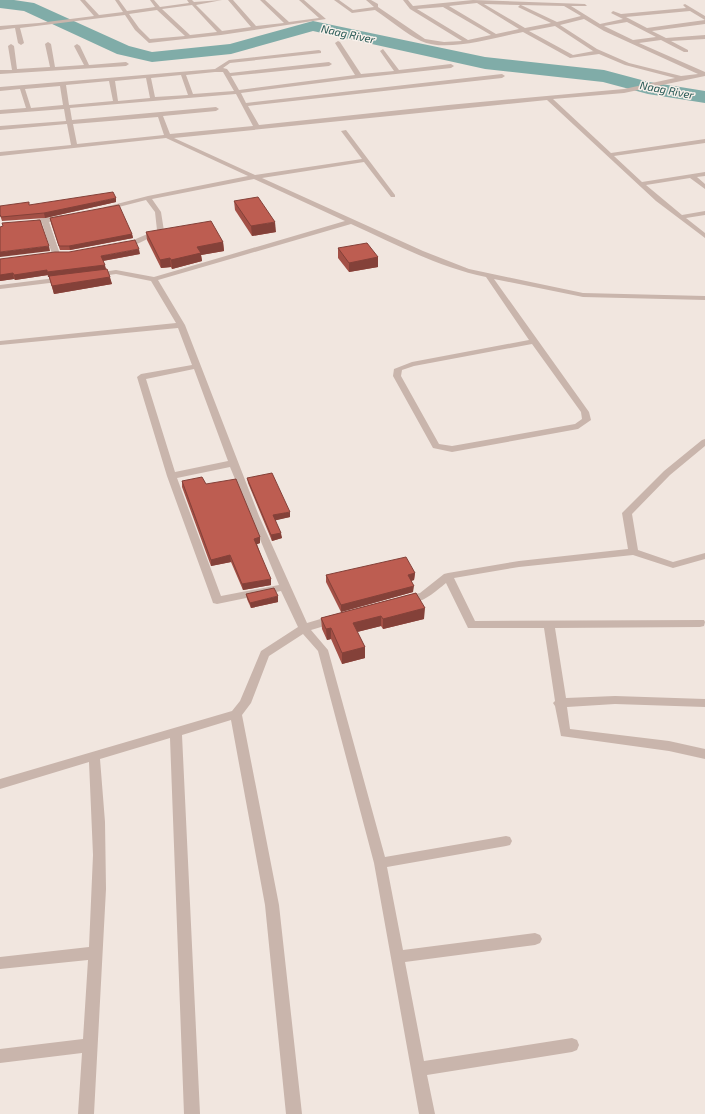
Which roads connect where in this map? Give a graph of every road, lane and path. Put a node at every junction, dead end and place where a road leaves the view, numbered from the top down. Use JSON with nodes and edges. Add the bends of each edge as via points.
{"nodes":[{"id":1,"x":82,"y":0,"type":"edge"},
{"id":2,"x":117,"y":0,"type":"edge"},
{"id":3,"x":152,"y":0,"type":"edge"},
{"id":4,"x":220,"y":0,"type":"edge"},
{"id":5,"x":230,"y":0,"type":"edge"},
{"id":6,"x":262,"y":0,"type":"edge"},
{"id":7,"x":301,"y":0,"type":"edge"},
{"id":8,"x":336,"y":0,"type":"edge"},
{"id":9,"x":368,"y":0,"type":"edge"},
{"id":10,"x":405,"y":0,"type":"edge"},
{"id":11,"x":438,"y":0,"type":"edge"},
{"id":12,"x":541,"y":0,"type":"edge"},
{"id":13,"x":578,"y":0,"type":"edge"},
{"id":14,"x":476,"y":1,"type":"edge"},
{"id":15,"x":190,"y":2,"type":"edge"},
{"id":16,"x":506,"y":2,"type":"edge"},
{"id":17,"x":517,"y":4,"type":"junction"},
{"id":18,"x":443,"y":5,"type":"junction"},
{"id":19,"x":546,"y":5,"type":"junction"},
{"id":20,"x":566,"y":5,"type":"junction"},
{"id":21,"x":685,"y":5,"type":"dead end"},
{"id":22,"x":158,"y":8,"type":"junction"},
{"id":23,"x":376,"y":8,"type":"junction"},
{"id":24,"x":412,"y":8,"type":"junction"},
{"id":25,"x":691,"y":9,"type":"junction"},
{"id":26,"x":613,"y":12,"type":"dead end"},
{"id":27,"x":124,"y":13,"type":"junction"},
{"id":28,"x":97,"y":16,"type":"junction"},
{"id":29,"x":621,"y":16,"type":"junction"},
{"id":30,"x":585,"y":17,"type":"junction"},
{"id":31,"x":705,"y":18,"type":"edge"},
{"id":32,"x":628,"y":20,"type":"junction"},
{"id":33,"x":705,"y":22,"type":"edge"},
{"id":34,"x":288,"y":24,"type":"junction"},
{"id":35,"x":556,"y":24,"type":"junction"},
{"id":36,"x":598,"y":26,"type":"junction"},
{"id":37,"x":17,"y":27,"type":"junction"},
{"id":38,"x":0,"y":28,"type":"edge"},
{"id":39,"x":254,"y":28,"type":"junction"},
{"id":40,"x":524,"y":30,"type":"junction"},
{"id":41,"x":646,"y":30,"type":"junction"},
{"id":42,"x":221,"y":33,"type":"junction"},
{"id":43,"x":495,"y":36,"type":"junction"},
{"id":44,"x":705,"y":36,"type":"edge"},
{"id":45,"x":189,"y":37,"type":"junction"},
{"id":46,"x":664,"y":39,"type":"junction"},
{"id":47,"x":467,"y":42,"type":"junction"},
{"id":48,"x":633,"y":42,"type":"junction"},
{"id":49,"x":21,"y":43,"type":"dead end"},
{"id":50,"x":338,"y":43,"type":"dead end"},
{"id":51,"x":48,"y":44,"type":"dead end"},
{"id":52,"x":11,"y":46,"type":"dead end"},
{"id":53,"x":77,"y":46,"type":"dead end"},
{"id":54,"x":383,"y":50,"type":"dead end"},
{"id":55,"x":319,"y":52,"type":"dead end"},
{"id":56,"x":598,"y":52,"type":"junction"},
{"id":57,"x":658,"y":54,"type":"junction"},
{"id":58,"x":126,"y":64,"type":"dead end"},
{"id":59,"x":329,"y":64,"type":"dead end"},
{"id":60,"x":87,"y":66,"type":"junction"},
{"id":61,"x":451,"y":66,"type":"dead end"},
{"id":62,"x":53,"y":68,"type":"junction"},
{"id":63,"x":15,"y":71,"type":"junction"},
{"id":64,"x":216,"y":71,"type":"junction"},
{"id":65,"x":397,"y":71,"type":"junction"},
{"id":66,"x":0,"y":72,"type":"edge"},
{"id":67,"x":183,"y":74,"type":"junction"},
{"id":68,"x":704,"y":74,"type":"edge"},
{"id":69,"x":148,"y":76,"type":"junction"},
{"id":70,"x":228,"y":76,"type":"junction"},
{"id":71,"x":359,"y":76,"type":"junction"},
{"id":72,"x":502,"y":76,"type":"dead end"},
{"id":73,"x":681,"y":78,"type":"junction"},
{"id":74,"x":112,"y":80,"type":"junction"},
{"id":75,"x":63,"y":84,"type":"junction"},
{"id":76,"x":22,"y":87,"type":"junction"},
{"id":77,"x":0,"y":89,"type":"edge"},
{"id":78,"x":238,"y":92,"type":"junction"},
{"id":79,"x":191,"y":96,"type":"junction"},
{"id":80,"x":548,"y":98,"type":"junction"},
{"id":81,"x":153,"y":100,"type":"junction"},
{"id":82,"x":116,"y":103,"type":"junction"},
{"id":83,"x":245,"y":105,"type":"junction"},
{"id":84,"x":66,"y":107,"type":"junction"},
{"id":85,"x":29,"y":110,"type":"junction"},
{"id":86,"x":216,"y":110,"type":"dead end"},
{"id":87,"x":0,"y":112,"type":"edge"},
{"id":88,"x":160,"y":115,"type":"junction"},
{"id":89,"x":71,"y":122,"type":"junction"},
{"id":90,"x":257,"y":127,"type":"junction"},
{"id":91,"x":0,"y":128,"type":"edge"},
{"id":92,"x":344,"y":131,"type":"dead end"},
{"id":93,"x":168,"y":137,"type":"junction"},
{"id":94,"x":705,"y":141,"type":"edge"},
{"id":95,"x":74,"y":146,"type":"junction"},
{"id":96,"x":0,"y":154,"type":"edge"},
{"id":97,"x":609,"y":155,"type":"junction"},
{"id":98,"x":366,"y":160,"type":"junction"},
{"id":99,"x":705,"y":174,"type":"edge"},
{"id":100,"x":691,"y":176,"type":"junction"},
{"id":101,"x":254,"y":177,"type":"junction"},
{"id":102,"x":640,"y":184,"type":"junction"},
{"id":103,"x":705,"y":188,"type":"edge"},
{"id":104,"x":393,"y":196,"type":"dead end"},
{"id":105,"x":148,"y":198,"type":"junction"},
{"id":106,"x":97,"y":210,"type":"edge"},
{"id":107,"x":705,"y":213,"type":"edge"},
{"id":108,"x":67,"y":216,"type":"edge"},
{"id":109,"x":680,"y":217,"type":"junction"},
{"id":110,"x":44,"y":221,"type":"junction"},
{"id":111,"x":30,"y":222,"type":"edge"},
{"id":112,"x":350,"y":222,"type":"junction"},
{"id":113,"x":705,"y":236,"type":"edge"},
{"id":114,"x":117,"y":245,"type":"edge"},
{"id":115,"x":56,"y":254,"type":"edge"},
{"id":116,"x":85,"y":276,"type":"edge"},
{"id":117,"x":488,"y":276,"type":"junction"},
{"id":118,"x":70,"y":278,"type":"edge"},
{"id":119,"x":154,"y":279,"type":"junction"},
{"id":120,"x":0,"y":287,"type":"edge"},
{"id":121,"x":705,"y":298,"type":"edge"},
{"id":122,"x":181,"y":325,"type":"junction"},
{"id":123,"x":535,"y":342,"type":"junction"},
{"id":124,"x":0,"y":343,"type":"edge"},
{"id":125,"x":197,"y":366,"type":"junction"},
{"id":126,"x":705,"y":442,"type":"edge"},
{"id":127,"x":234,"y":463,"type":"junction"},
{"id":128,"x":172,"y":476,"type":"junction"},
{"id":129,"x":632,"y":552,"type":"junction"},
{"id":130,"x":705,"y":556,"type":"edge"},
{"id":131,"x":448,"y":576,"type":"junction"},
{"id":132,"x":284,"y":587,"type":"junction"},
{"id":133,"x":393,"y":603,"type":"edge"},
{"id":134,"x":348,"y":616,"type":"edge"},
{"id":135,"x":700,"y":623,"type":"dead end"},
{"id":136,"x":549,"y":624,"type":"junction"},
{"id":137,"x":304,"y":628,"type":"junction"},
{"id":138,"x":559,"y":702,"type":"junction"},
{"id":139,"x":705,"y":703,"type":"edge"},
{"id":140,"x":236,"y":714,"type":"junction"},
{"id":141,"x":176,"y":732,"type":"junction"},
{"id":142,"x":705,"y":754,"type":"edge"},
{"id":143,"x":94,"y":755,"type":"junction"},
{"id":144,"x":0,"y":784,"type":"edge"},
{"id":145,"x":506,"y":841,"type":"dead end"},
{"id":146,"x":380,"y":863,"type":"junction"},
{"id":147,"x":535,"y":940,"type":"dead end"},
{"id":148,"x":95,"y":953,"type":"junction"},
{"id":149,"x":399,"y":957,"type":"junction"},
{"id":150,"x":0,"y":963,"type":"edge"},
{"id":151,"x":89,"y":1045,"type":"junction"},
{"id":152,"x":572,"y":1045,"type":"dead end"},
{"id":153,"x":0,"y":1056,"type":"edge"},
{"id":154,"x":418,"y":1069,"type":"junction"},
{"id":155,"x":86,"y":1114,"type":"edge"},
{"id":156,"x":192,"y":1114,"type":"edge"},
{"id":157,"x":294,"y":1114,"type":"edge"},
{"id":158,"x":427,"y":1114,"type":"edge"}],
"edges":[{"from":1,"to":28,"type":"street"},
{"from":2,"to":27,"type":"street"},
{"from":3,"to":22,"type":"street"},
{"from":4,"to":15,"type":"street"},
{"from":5,"to":39,"type":"street"},
{"from":6,"to":34,"type":"street"},
{"from":7,"to":34,"type":"street","via":[[323,19]]},
{"from":8,"to":23,"type":"street","via":[[352,12]]},
{"from":9,"to":23,"type":"street","via":[[376,5]]},
{"from":10,"to":24,"type":"street"},
{"from":11,"to":18,"type":"street"},
{"from":12,"to":19,"type":"street"},
{"from":13,"to":20,"type":"street","via":[[585,5]]},
{"from":14,"to":16,"type":"street"},
{"from":14,"to":18,"type":"street"},
{"from":14,"to":40,"type":"street"},
{"from":15,"to":22,"type":"street"},
{"from":15,"to":42,"type":"street"},
{"from":16,"to":17,"type":"street"},
{"from":17,"to":19,"type":"street"},
{"from":17,"to":35,"type":"street"},
{"from":18,"to":24,"type":"street"},
{"from":18,"to":43,"type":"street"},
{"from":19,"to":20,"type":"street"},
{"from":20,"to":30,"type":"street"},
{"from":21,"to":25,"type":"street"},
{"from":22,"to":27,"type":"street"},
{"from":22,"to":45,"type":"street"},
{"from":23,"to":47,"type":"street","via":[[423,40],[444,44]]},
{"from":24,"to":47,"type":"street"},
{"from":25,"to":29,"type":"street"},
{"from":25,"to":31,"type":"street"},
{"from":26,"to":29,"type":"street"},
{"from":27,"to":28,"type":"street"},
{"from":27,"to":45,"type":"street","via":[[149,41]]},
{"from":28,"to":37,"type":"street"},
{"from":29,"to":32,"type":"street"},
{"from":30,"to":35,"type":"street"},
{"from":30,"to":36,"type":"street"},
{"from":32,"to":36,"type":"street"},
{"from":32,"to":41,"type":"street"},
{"from":33,"to":41,"type":"street"},
{"from":34,"to":39,"type":"street"},
{"from":35,"to":40,"type":"street"},
{"from":35,"to":56,"type":"street"},
{"from":36,"to":48,"type":"street"},
{"from":37,"to":38,"type":"street"},
{"from":37,"to":49,"type":"street"},
{"from":39,"to":42,"type":"street"},
{"from":40,"to":43,"type":"street"},
{"from":40,"to":56,"type":"street","via":[[572,57]]},
{"from":41,"to":46,"type":"street"},
{"from":42,"to":45,"type":"street"},
{"from":43,"to":47,"type":"street"},
{"from":44,"to":46,"type":"street"},
{"from":46,"to":48,"type":"street"},
{"from":46,"to":57,"type":"street","via":[[686,51]]},
{"from":48,"to":57,"type":"street"},
{"from":50,"to":71,"type":"street"},
{"from":51,"to":62,"type":"street"},
{"from":52,"to":63,"type":"street"},
{"from":53,"to":60,"type":"street"},
{"from":54,"to":65,"type":"street"},
{"from":55,"to":64,"type":"street","via":[[229,62]]},
{"from":56,"to":73,"type":"street","via":[[627,64]]},
{"from":57,"to":68,"type":"street"},
{"from":58,"to":60,"type":"street"},
{"from":59,"to":70,"type":"street"},
{"from":60,"to":62,"type":"street"},
{"from":61,"to":65,"type":"street"},
{"from":62,"to":63,"type":"street"},
{"from":63,"to":66,"type":"street"},
{"from":64,"to":67,"type":"street"},
{"from":64,"to":70,"type":"street","via":[[225,70]]},
{"from":65,"to":71,"type":"street"},
{"from":67,"to":69,"type":"street"},
{"from":67,"to":79,"type":"street"},
{"from":68,"to":73,"type":"street"},
{"from":69,"to":74,"type":"street"},
{"from":69,"to":81,"type":"street"},
{"from":70,"to":78,"type":"street"},
{"from":71,"to":78,"type":"street"},
{"from":72,"to":83,"type":"street"},
{"from":73,"to":80,"type":"street","via":[[624,91]]},
{"from":74,"to":75,"type":"street"},
{"from":74,"to":82,"type":"street"},
{"from":75,"to":76,"type":"street"},
{"from":75,"to":84,"type":"street"},
{"from":76,"to":77,"type":"street"},
{"from":76,"to":85,"type":"street"},
{"from":78,"to":79,"type":"street"},
{"from":78,"to":83,"type":"street"},
{"from":79,"to":81,"type":"street"},
{"from":80,"to":90,"type":"street"},
{"from":80,"to":97,"type":"street"},
{"from":81,"to":82,"type":"street"},
{"from":82,"to":84,"type":"street"},
{"from":83,"to":90,"type":"street"},
{"from":84,"to":85,"type":"street"},
{"from":84,"to":89,"type":"street"},
{"from":85,"to":87,"type":"street"},
{"from":86,"to":88,"type":"street"},
{"from":88,"to":89,"type":"street"},
{"from":88,"to":93,"type":"street"},
{"from":89,"to":91,"type":"street"},
{"from":89,"to":95,"type":"street"},
{"from":90,"to":93,"type":"street"},
{"from":92,"to":98,"type":"street"},
{"from":93,"to":95,"type":"street"},
{"from":93,"to":101,"type":"street"},
{"from":94,"to":97,"type":"street"},
{"from":95,"to":96,"type":"street"},
{"from":97,"to":102,"type":"street"},
{"from":98,"to":101,"type":"street"},
{"from":98,"to":104,"type":"street"},
{"from":99,"to":100,"type":"street"},
{"from":100,"to":102,"type":"street"},
{"from":100,"to":103,"type":"street"},
{"from":101,"to":105,"type":"street"},
{"from":101,"to":112,"type":"street"},
{"from":102,"to":109,"type":"street"},
{"from":105,"to":106,"type":"street"},
{"from":105,"to":114,"type":"street","via":[[158,212],[161,231],[132,243]]},
{"from":107,"to":109,"type":"street"},
{"from":108,"to":110,"type":"street"},
{"from":109,"to":113,"type":"street"},
{"from":110,"to":111,"type":"street"},
{"from":110,"to":115,"type":"street"},
{"from":112,"to":117,"type":"street","via":[[420,253]]},
{"from":112,"to":119,"type":"street"},
{"from":116,"to":119,"type":"street","via":[[116,272]]},
{"from":117,"to":121,"type":"street","via":[[583,295]]},
{"from":117,"to":123,"type":"street"},
{"from":118,"to":120,"type":"street"},
{"from":119,"to":122,"type":"street"},
{"from":122,"to":124,"type":"street"},
{"from":122,"to":125,"type":"street"},
{"from":123,"to":123,"type":"street","via":[[585,412],[587,420],[578,426],[452,449],[436,446],[396,376],[398,370],[412,364]]},
{"from":125,"to":127,"type":"street"},
{"from":125,"to":128,"type":"street","via":[[141,377]]},
{"from":126,"to":129,"type":"street","via":[[667,473],[627,513]]},
{"from":127,"to":128,"type":"street"},
{"from":127,"to":132,"type":"street"},
{"from":128,"to":132,"type":"street","via":[[217,600]]},
{"from":129,"to":130,"type":"street","via":[[673,565]]},
{"from":129,"to":131,"type":"street","via":[[519,564]]},
{"from":131,"to":133,"type":"street","via":[[423,596]]},
{"from":131,"to":136,"type":"street","via":[[472,625]]},
{"from":132,"to":137,"type":"street"},
{"from":134,"to":137,"type":"street"},
{"from":135,"to":136,"type":"street"},
{"from":136,"to":138,"type":"street"},
{"from":137,"to":140,"type":"street","via":[[265,654],[245,703]]},
{"from":137,"to":146,"type":"street","via":[[323,650]]},
{"from":138,"to":139,"type":"street","via":[[615,700]]},
{"from":138,"to":142,"type":"street","via":[[565,733],[669,746]]},
{"from":140,"to":141,"type":"street"},
{"from":140,"to":157,"type":"street","via":[[272,905]]},
{"from":141,"to":143,"type":"street"},
{"from":141,"to":156,"type":"street"},
{"from":143,"to":144,"type":"street"},
{"from":143,"to":148,"type":"street","via":[[99,813],[99,888]]},
{"from":145,"to":146,"type":"street"},
{"from":146,"to":149,"type":"street"},
{"from":147,"to":149,"type":"street"},
{"from":148,"to":150,"type":"street"},
{"from":148,"to":151,"type":"street"},
{"from":149,"to":154,"type":"street"},
{"from":151,"to":153,"type":"street"},
{"from":151,"to":155,"type":"street"},
{"from":152,"to":154,"type":"street"},
{"from":154,"to":158,"type":"street"}]}
